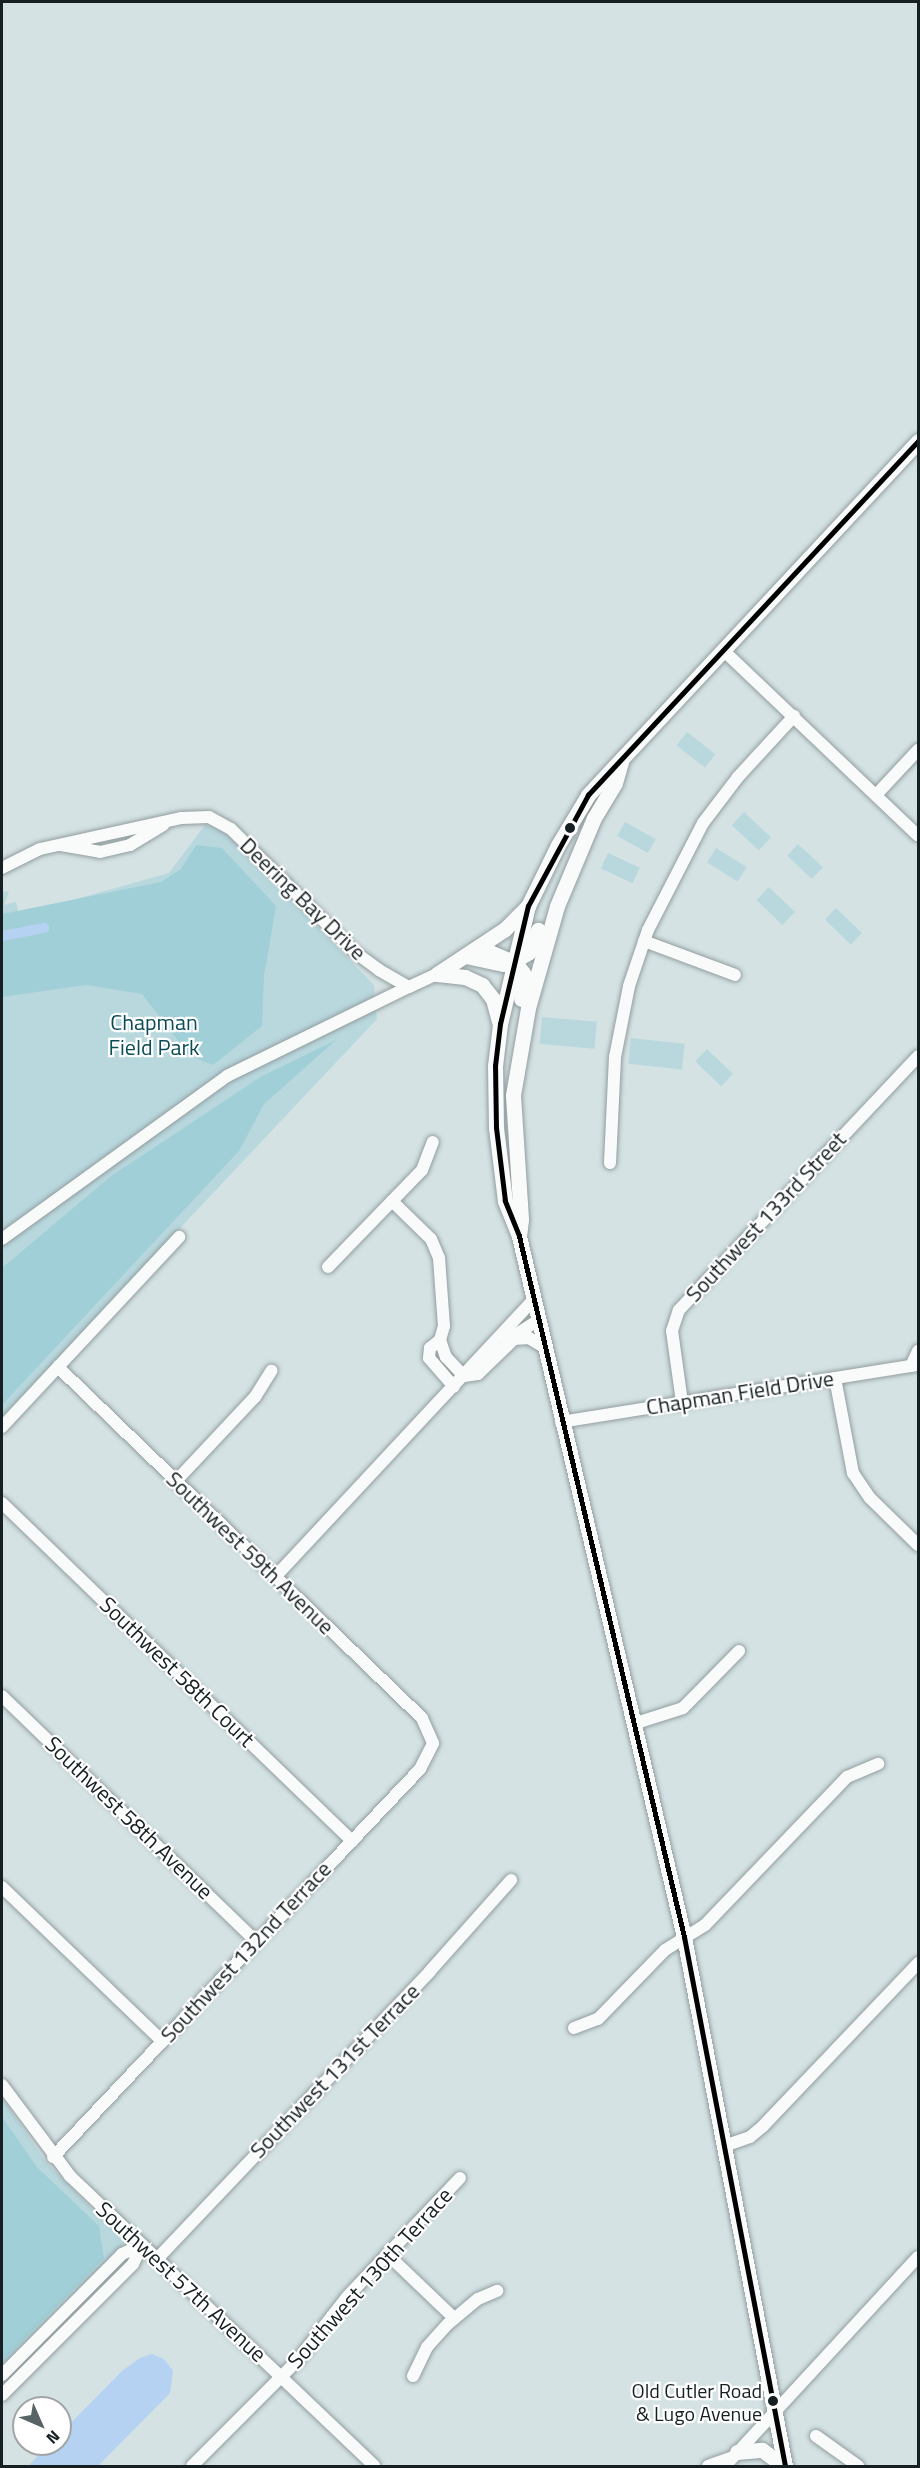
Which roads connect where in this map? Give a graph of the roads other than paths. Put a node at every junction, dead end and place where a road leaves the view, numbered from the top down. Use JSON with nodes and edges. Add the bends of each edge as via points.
{"nodes":[{"id":1,"x":918,"y":441,"type":"edge"},
{"id":2,"x":723,"y":650,"type":"junction"},
{"id":3,"x":794,"y":716,"type":"junction"},
{"id":4,"x":918,"y":750,"type":"edge"},
{"id":5,"x":621,"y":762,"type":"junction"},
{"id":6,"x":876,"y":795,"type":"junction"},
{"id":7,"x":594,"y":818,"type":"junction"},
{"id":8,"x":918,"y":836,"type":"edge"},
{"id":9,"x":2,"y":868,"type":"edge"},
{"id":10,"x":528,"y":906,"type":"junction"},
{"id":11,"x":644,"y":941,"type":"junction"},
{"id":12,"x":514,"y":961,"type":"junction"},
{"id":13,"x":437,"y":974,"type":"junction"},
{"id":14,"x":735,"y":975,"type":"dead end"},
{"id":15,"x":409,"y":987,"type":"junction"},
{"id":16,"x":500,"y":1024,"type":"junction"},
{"id":17,"x":918,"y":1056,"type":"edge"},
{"id":18,"x":513,"y":1095,"type":"junction"},
{"id":19,"x":434,"y":1142,"type":"dead end"},
{"id":20,"x":610,"y":1163,"type":"dead end"},
{"id":21,"x":392,"y":1201,"type":"junction"},
{"id":22,"x":179,"y":1236,"type":"dead end"},
{"id":23,"x":519,"y":1236,"type":"junction"},
{"id":24,"x":2,"y":1239,"type":"edge"},
{"id":25,"x":328,"y":1267,"type":"dead end"},
{"id":26,"x":533,"y":1300,"type":"junction"},
{"id":27,"x":538,"y":1321,"type":"junction"},
{"id":28,"x":440,"y":1340,"type":"junction"},
{"id":29,"x":505,"y":1346,"type":"junction"},
{"id":30,"x":544,"y":1347,"type":"junction"},
{"id":31,"x":918,"y":1351,"type":"edge"},
{"id":32,"x":915,"y":1366,"type":"edge"},
{"id":33,"x":58,"y":1367,"type":"junction"},
{"id":34,"x":271,"y":1371,"type":"dead end"},
{"id":35,"x":464,"y":1376,"type":"junction"},
{"id":36,"x":835,"y":1378,"type":"junction"},
{"id":37,"x":454,"y":1387,"type":"junction"},
{"id":38,"x":682,"y":1402,"type":"junction"},
{"id":39,"x":561,"y":1422,"type":"junction"},
{"id":40,"x":2,"y":1427,"type":"edge"},
{"id":41,"x":176,"y":1481,"type":"junction"},
{"id":42,"x":2,"y":1503,"type":"edge"},
{"id":43,"x":918,"y":1545,"type":"edge"},
{"id":44,"x":275,"y":1577,"type":"junction"},
{"id":45,"x":739,"y":1651,"type":"dead end"},
{"id":46,"x":2,"y":1696,"type":"edge"},
{"id":47,"x":633,"y":1724,"type":"junction"},
{"id":48,"x":433,"y":1743,"type":"joint"},
{"id":49,"x":878,"y":1764,"type":"dead end"},
{"id":50,"x":352,"y":1841,"type":"junction"},
{"id":51,"x":510,"y":1880,"type":"dead end"},
{"id":52,"x":2,"y":1887,"type":"edge"},
{"id":53,"x":684,"y":1937,"type":"junction"},
{"id":54,"x":256,"y":1941,"type":"junction"},
{"id":55,"x":918,"y":1963,"type":"edge"},
{"id":56,"x":574,"y":2028,"type":"dead end"},
{"id":57,"x":162,"y":2042,"type":"junction"},
{"id":58,"x":2,"y":2085,"type":"edge"},
{"id":59,"x":727,"y":2145,"type":"junction"},
{"id":60,"x":53,"y":2157,"type":"junction"},
{"id":61,"x":460,"y":2178,"type":"dead end"},
{"id":62,"x":142,"y":2245,"type":"junction"},
{"id":63,"x":387,"y":2254,"type":"junction"},
{"id":64,"x":918,"y":2257,"type":"edge"},
{"id":65,"x":157,"y":2259,"type":"junction"},
{"id":66,"x":497,"y":2291,"type":"dead end"},
{"id":67,"x":454,"y":2318,"type":"junction"},
{"id":68,"x":2,"y":2375,"type":"edge"},
{"id":69,"x":413,"y":2376,"type":"dead end"},
{"id":70,"x":281,"y":2377,"type":"junction"},
{"id":71,"x":2,"y":2395,"type":"edge"},
{"id":72,"x":773,"y":2411,"type":"junction"},
{"id":73,"x":816,"y":2436,"type":"dead end"},
{"id":74,"x":729,"y":2461,"type":"edge"},
{"id":75,"x":192,"y":2466,"type":"edge"},
{"id":76,"x":374,"y":2466,"type":"edge"},
{"id":77,"x":708,"y":2466,"type":"edge"},
{"id":78,"x":785,"y":2466,"type":"edge"},
{"id":79,"x":858,"y":2466,"type":"edge"}],
"edges":[{"from":1,"to":2,"type":"main road"},
{"from":2,"to":3,"type":"street"},
{"from":2,"to":5,"type":"main road"},
{"from":3,"to":6,"type":"street"},
{"from":3,"to":11,"type":"street","via":[[738,777],[703,824],[671,880]]},
{"from":4,"to":6,"type":"street"},
{"from":5,"to":7,"type":"main road","via":[[615,783]]},
{"from":5,"to":10,"type":"main road","via":[[588,795]]},
{"from":6,"to":8,"type":"street"},
{"from":7,"to":12,"type":"main road","via":[[560,872],[533,946],[527,955]]},
{"from":7,"to":18,"type":"main road","via":[[557,906],[537,968]]},
{"from":9,"to":15,"type":"street","name":"Deering Bay Drive","via":[[28,852],[169,821],[199,816],[223,823],[359,956]]},
{"from":10,"to":12,"type":"main road"},
{"from":10,"to":13,"type":"main road","via":[[506,929]]},
{"from":11,"to":14,"type":"street"},
{"from":11,"to":20,"type":"street","via":[[627,996],[615,1057]]},
{"from":12,"to":13,"type":"street","via":[[504,966],[466,957]]},
{"from":12,"to":16,"type":"main road"},
{"from":12,"to":18,"type":"main road","via":[[522,971],[523,983],[512,1050]]},
{"from":13,"to":15,"type":"street"},
{"from":13,"to":16,"type":"main road","via":[[465,977],[482,985],[495,1004]]},
{"from":15,"to":24,"type":"street","via":[[227,1076]]},
{"from":16,"to":23,"type":"main road","via":[[495,1086],[498,1151],[510,1222]]},
{"from":17,"to":38,"type":"street","name":"Southwest 133rd Street","via":[[679,1310],[672,1331]]},
{"from":18,"to":23,"type":"main road"},
{"from":19,"to":21,"type":"street","via":[[422,1170]]},
{"from":21,"to":25,"type":"street"},
{"from":21,"to":28,"type":"street","via":[[431,1239],[439,1258],[444,1317]]},
{"from":22,"to":33,"type":"street"},
{"from":23,"to":26,"type":"main road"},
{"from":26,"to":27,"type":"main road"},
{"from":26,"to":35,"type":"street"},
{"from":27,"to":29,"type":"street","via":[[511,1335]]},
{"from":27,"to":30,"type":"main road"},
{"from":28,"to":35,"type":"street","via":[[446,1357]]},
{"from":28,"to":37,"type":"street","via":[[430,1348],[429,1358]]},
{"from":29,"to":30,"type":"street","via":[[525,1337]]},
{"from":29,"to":35,"type":"street","via":[[478,1374]]},
{"from":30,"to":39,"type":"main road"},
{"from":31,"to":32,"type":"street"},
{"from":32,"to":36,"type":"street","name":"Chapman Field Drive"},
{"from":33,"to":40,"type":"street"},
{"from":33,"to":41,"type":"street","name":"Southwest 59th Avenue"},
{"from":34,"to":41,"type":"street","via":[[255,1397]]},
{"from":35,"to":37,"type":"street"},
{"from":36,"to":38,"type":"street","name":"Chapman Field Drive"},
{"from":36,"to":43,"type":"street","via":[[853,1473],[870,1498]]},
{"from":37,"to":44,"type":"street"},
{"from":38,"to":39,"type":"street","name":"Chapman Field Drive"},
{"from":39,"to":47,"type":"main road"},
{"from":41,"to":44,"type":"street","name":"Southwest 59th Avenue"},
{"from":42,"to":50,"type":"street","name":"Southwest 58th Court"},
{"from":44,"to":48,"type":"street","name":"Southwest 59th Avenue","via":[[423,1718]]},
{"from":45,"to":47,"type":"street","via":[[683,1708]]},
{"from":46,"to":54,"type":"street","name":"Southwest 58th Avenue"},
{"from":47,"to":53,"type":"main road"},
{"from":48,"to":50,"type":"street","name":"Southwest 132nd Terrace","via":[[425,1764]]},
{"from":49,"to":53,"type":"street","via":[[847,1777],[705,1925]]},
{"from":50,"to":54,"type":"street","name":"Southwest 132nd Terrace"},
{"from":51,"to":65,"type":"street","name":"Southwest 131st Terrace","via":[[430,1971]]},
{"from":52,"to":57,"type":"street"},
{"from":53,"to":56,"type":"street","via":[[665,1950],[598,2019]]},
{"from":53,"to":59,"type":"main road"},
{"from":54,"to":57,"type":"street","name":"Southwest 132nd Terrace"},
{"from":55,"to":59,"type":"street","via":[[763,2126],[750,2137]]},
{"from":57,"to":60,"type":"street","name":"Southwest 132nd Terrace"},
{"from":58,"to":60,"type":"street","name":"Southwest 57th Avenue"},
{"from":59,"to":72,"type":"main road"},
{"from":60,"to":62,"type":"street","name":"Southwest 57th Avenue"},
{"from":61,"to":63,"type":"street","name":"Southwest 130th Terrace"},
{"from":62,"to":65,"type":"street","name":"Southwest 57th Avenue"},
{"from":62,"to":68,"type":"street","via":[[122,2254]]},
{"from":62,"to":71,"type":"street","via":[[133,2264]]},
{"from":63,"to":67,"type":"street"},
{"from":63,"to":70,"type":"street","name":"Southwest 130th Terrace"},
{"from":64,"to":72,"type":"street"},
{"from":65,"to":70,"type":"street","name":"Southwest 57th Avenue"},
{"from":66,"to":67,"type":"street","via":[[478,2299]]},
{"from":67,"to":69,"type":"street","via":[[427,2347]]},
{"from":70,"to":75,"type":"street","name":"Southwest 130th Terrace"},
{"from":70,"to":76,"type":"street","name":"Southwest 57th Avenue"},
{"from":72,"to":74,"type":"street"},
{"from":72,"to":78,"type":"main road"},
{"from":73,"to":79,"type":"street"},
{"from":74,"to":77,"type":"street"},
{"from":74,"to":78,"type":"main road","via":[[762,2450]]}]}
